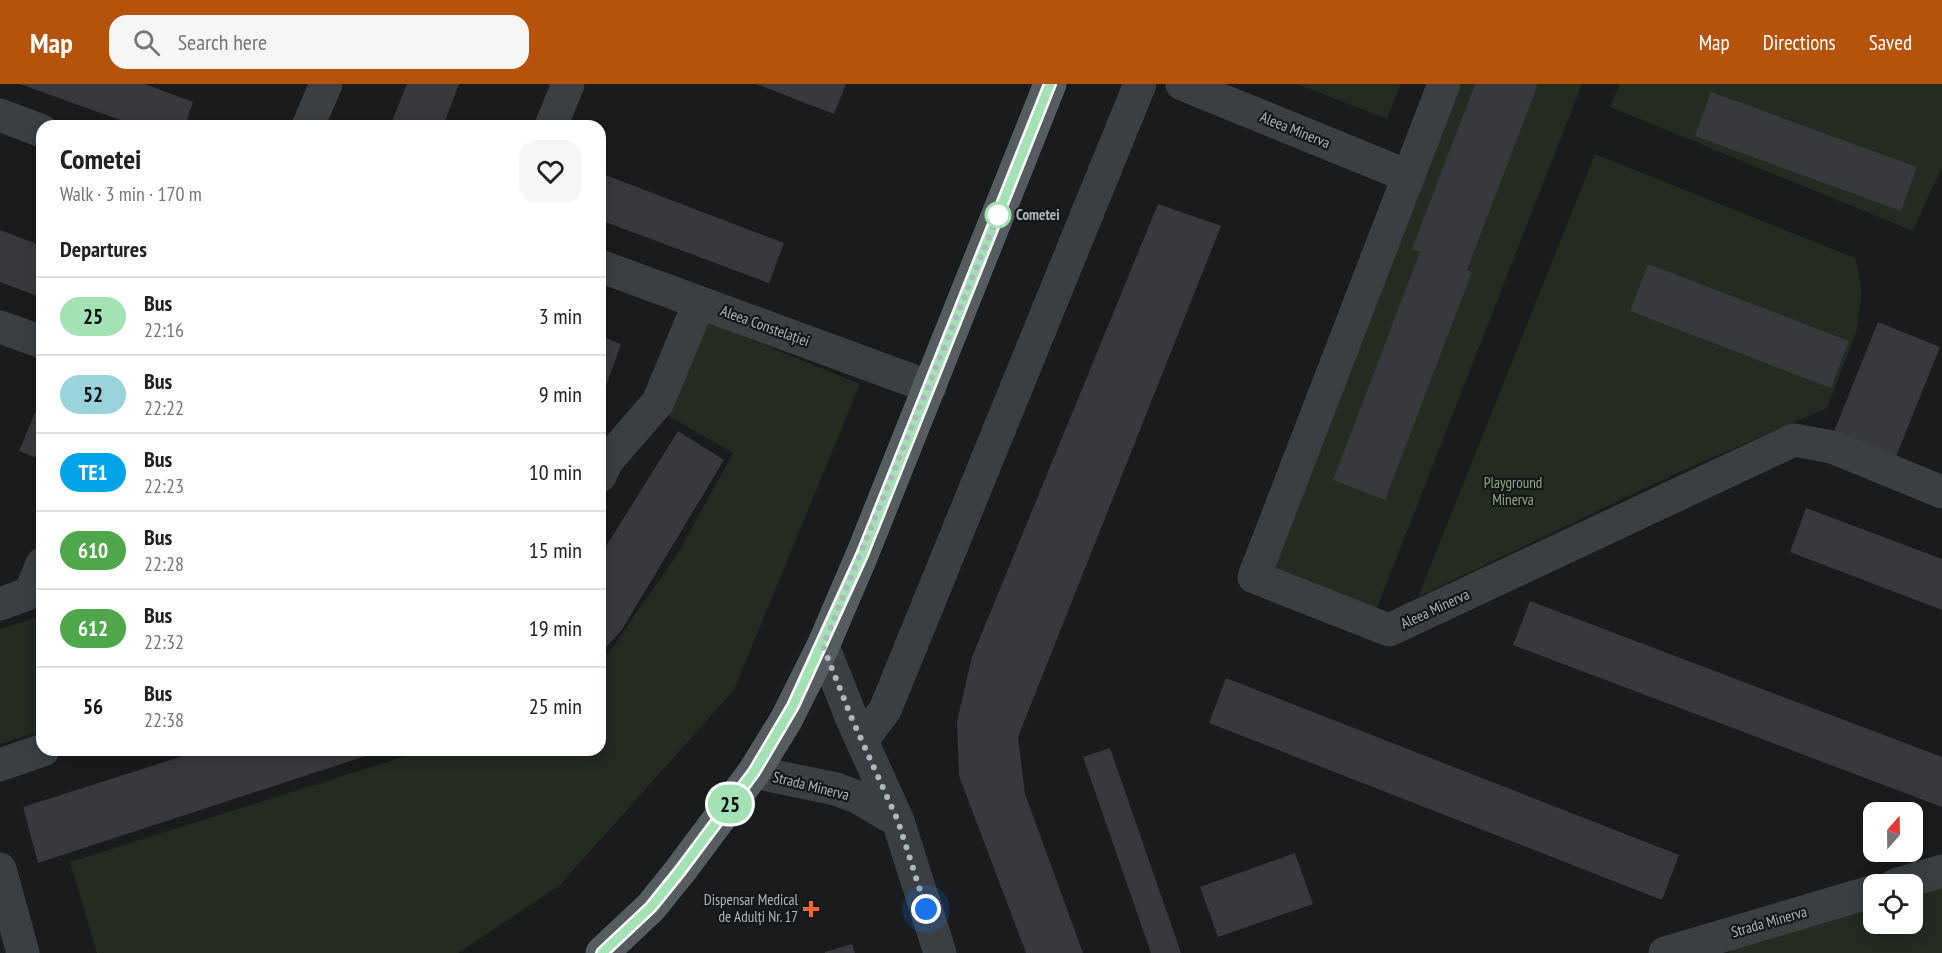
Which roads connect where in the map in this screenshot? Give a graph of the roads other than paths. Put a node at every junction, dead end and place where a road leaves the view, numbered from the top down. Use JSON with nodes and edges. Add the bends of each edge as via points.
{"nodes":[{"id":1,"x":326,"y":84,"type":"edge"},
{"id":2,"x":568,"y":84,"type":"edge"},
{"id":3,"x":1050,"y":84,"type":"edge"},
{"id":4,"x":1140,"y":84,"type":"edge"},
{"id":5,"x":1182,"y":84,"type":"edge"},
{"id":6,"x":1444,"y":84,"type":"edge"},
{"id":7,"x":0,"y":115,"type":"edge"},
{"id":8,"x":311,"y":120,"type":"edge"},
{"id":9,"x":553,"y":120,"type":"edge"},
{"id":10,"x":36,"y":129,"type":"edge"},
{"id":11,"x":1408,"y":176,"type":"junction"},
{"id":12,"x":606,"y":268,"type":"edge"},
{"id":13,"x":699,"y":303,"type":"junction"},
{"id":14,"x":0,"y":327,"type":"edge"},
{"id":15,"x":36,"y":340,"type":"edge"},
{"id":16,"x":930,"y":387,"type":"junction"},
{"id":17,"x":606,"y":460,"type":"edge"},
{"id":18,"x":1942,"y":492,"type":"edge"},
{"id":19,"x":36,"y":578,"type":"edge"},
{"id":20,"x":0,"y":604,"type":"edge"},
{"id":21,"x":823,"y":646,"type":"junction"},
{"id":22,"x":862,"y":741,"type":"junction"},
{"id":23,"x":36,"y":752,"type":"edge"},
{"id":24,"x":0,"y":765,"type":"edge"},
{"id":25,"x":754,"y":772,"type":"junction"},
{"id":26,"x":898,"y":821,"type":"junction"},
{"id":27,"x":0,"y":869,"type":"edge"},
{"id":28,"x":1942,"y":871,"type":"edge"},
{"id":29,"x":1923,"y":877,"type":"edge"},
{"id":30,"x":1863,"y":894,"type":"edge"},
{"id":31,"x":23,"y":953,"type":"edge"},
{"id":32,"x":602,"y":953,"type":"edge"},
{"id":33,"x":940,"y":953,"type":"edge"},
{"id":34,"x":1665,"y":953,"type":"edge"}],
"edges":[{"from":1,"to":8,"type":"street"},
{"from":2,"to":9,"type":"street"},
{"from":3,"to":16,"type":"main road"},
{"from":4,"to":22,"type":"street","via":[[885,710]]},
{"from":5,"to":11,"type":"street","name":"Aleea Minerva"},
{"from":6,"to":11,"type":"street","name":"Aleea Minerva"},
{"from":7,"to":10,"type":"street"},
{"from":11,"to":18,"type":"street","name":"Aleea Minerva","via":[[1254,577],[1389,630],[1794,440],[1832,447]]},
{"from":12,"to":13,"type":"street","name":"Aleea Constelației"},
{"from":13,"to":16,"type":"street","name":"Aleea Constelației"},
{"from":13,"to":17,"type":"street","via":[[658,402]]},
{"from":14,"to":15,"type":"street"},
{"from":16,"to":21,"type":"main road"},
{"from":19,"to":20,"type":"street","via":[[30,593]]},
{"from":21,"to":22,"type":"street"},
{"from":21,"to":25,"type":"main road","via":[[786,720]]},
{"from":22,"to":26,"type":"street"},
{"from":23,"to":24,"type":"street"},
{"from":25,"to":26,"type":"street","name":"Strada Minerva","via":[[836,789]]},
{"from":25,"to":32,"type":"main road","via":[[651,907]]},
{"from":26,"to":33,"type":"street"},
{"from":27,"to":31,"type":"street"},
{"from":28,"to":29,"type":"street"},
{"from":30,"to":34,"type":"street","name":"Strada Minerva"}]}
